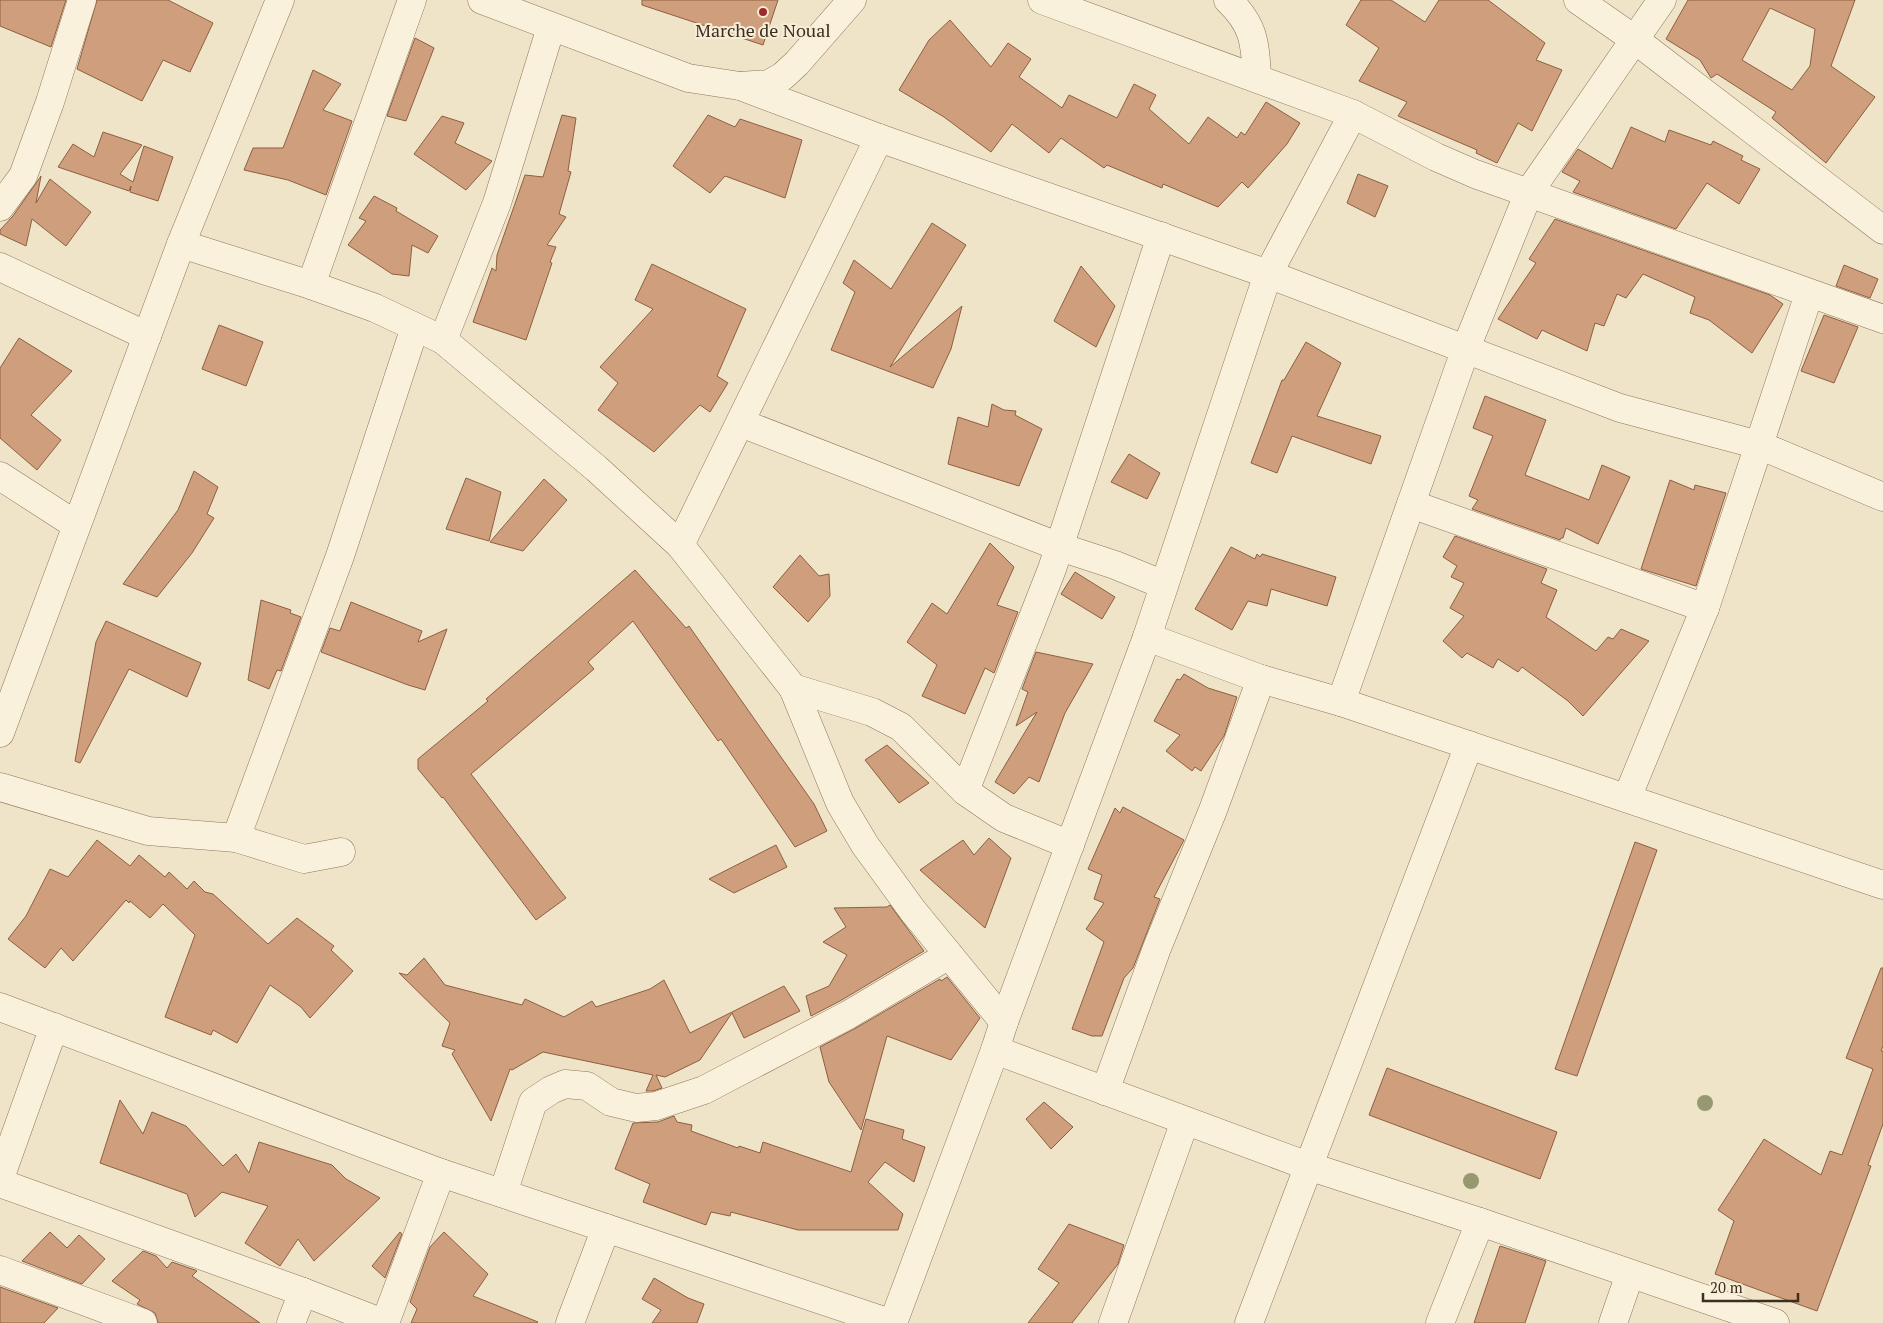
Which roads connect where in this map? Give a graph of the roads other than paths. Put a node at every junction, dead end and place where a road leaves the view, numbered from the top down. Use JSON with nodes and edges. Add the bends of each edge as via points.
{"nodes":[{"id":1,"x":82,"y":0,"type":"edge"},
{"id":2,"x":280,"y":0,"type":"edge"},
{"id":3,"x":412,"y":0,"type":"edge"},
{"id":4,"x":482,"y":0,"type":"edge"},
{"id":5,"x":852,"y":0,"type":"edge"},
{"id":6,"x":1042,"y":0,"type":"edge"},
{"id":7,"x":1228,"y":0,"type":"edge"},
{"id":8,"x":1578,"y":0,"type":"edge"},
{"id":9,"x":1662,"y":0,"type":"edge"},
{"id":10,"x":551,"y":28,"type":"junction"},
{"id":11,"x":1634,"y":39,"type":"junction"},
{"id":12,"x":1257,"y":77,"type":"junction"},
{"id":13,"x":740,"y":86,"type":"junction"},
{"id":14,"x":1353,"y":114,"type":"junction"},
{"id":15,"x":879,"y":138,"type":"junction"},
{"id":16,"x":1529,"y":192,"type":"junction"},
{"id":17,"x":0,"y":207,"type":"edge"},
{"id":18,"x":1883,"y":230,"type":"edge"},
{"id":19,"x":1161,"y":236,"type":"junction"},
{"id":20,"x":181,"y":244,"type":"junction"},
{"id":21,"x":0,"y":267,"type":"edge"},
{"id":22,"x":1268,"y":274,"type":"junction"},
{"id":23,"x":311,"y":285,"type":"junction"},
{"id":24,"x":1809,"y":294,"type":"junction"},
{"id":25,"x":1883,"y":319,"type":"edge"},
{"id":26,"x":415,"y":328,"type":"junction"},
{"id":27,"x":147,"y":336,"type":"junction"},
{"id":28,"x":443,"y":340,"type":"junction"},
{"id":29,"x":1466,"y":348,"type":"junction"},
{"id":30,"x":741,"y":423,"type":"junction"},
{"id":31,"x":1759,"y":445,"type":"junction"},
{"id":32,"x":0,"y":476,"type":"edge"},
{"id":33,"x":1883,"y":497,"type":"edge"},
{"id":34,"x":1411,"y":504,"type":"junction"},
{"id":35,"x":76,"y":525,"type":"junction"},
{"id":36,"x":680,"y":545,"type":"junction"},
{"id":37,"x":1060,"y":547,"type":"junction"},
{"id":38,"x":1164,"y":585,"type":"junction"},
{"id":39,"x":1705,"y":608,"type":"junction"},
{"id":40,"x":1147,"y":637,"type":"junction"},
{"id":41,"x":1260,"y":679,"type":"junction"},
{"id":42,"x":793,"y":688,"type":"junction"},
{"id":43,"x":1340,"y":702,"type":"junction"},
{"id":44,"x":0,"y":733,"type":"edge"},
{"id":45,"x":1469,"y":745,"type":"junction"},
{"id":46,"x":0,"y":787,"type":"edge"},
{"id":47,"x":965,"y":791,"type":"junction"},
{"id":48,"x":1627,"y":798,"type":"junction"},
{"id":49,"x":236,"y":838,"type":"junction"},
{"id":50,"x":1070,"y":845,"type":"junction"},
{"id":51,"x":341,"y":852,"type":"dead end"},
{"id":52,"x":1883,"y":885,"type":"edge"},
{"id":53,"x":949,"y":955,"type":"junction"},
{"id":54,"x":0,"y":1007,"type":"edge"},
{"id":55,"x":1004,"y":1022,"type":"junction"},
{"id":56,"x":54,"y":1027,"type":"junction"},
{"id":57,"x":996,"y":1050,"type":"junction"},
{"id":58,"x":1106,"y":1091,"type":"junction"},
{"id":59,"x":1185,"y":1121,"type":"junction"},
{"id":60,"x":1308,"y":1166,"type":"junction"},
{"id":61,"x":441,"y":1173,"type":"junction"},
{"id":62,"x":0,"y":1178,"type":"edge"},
{"id":63,"x":0,"y":1183,"type":"edge"},
{"id":64,"x":502,"y":1193,"type":"junction"},
{"id":65,"x":1480,"y":1222,"type":"junction"},
{"id":66,"x":606,"y":1228,"type":"junction"},
{"id":67,"x":0,"y":1270,"type":"edge"},
{"id":68,"x":1630,"y":1274,"type":"junction"},
{"id":69,"x":303,"y":1292,"type":"junction"},
{"id":70,"x":143,"y":1323,"type":"edge"},
{"id":71,"x":291,"y":1323,"type":"edge"},
{"id":72,"x":384,"y":1323,"type":"edge"},
{"id":73,"x":570,"y":1323,"type":"edge"},
{"id":74,"x":891,"y":1323,"type":"edge"},
{"id":75,"x":1113,"y":1323,"type":"edge"},
{"id":76,"x":1250,"y":1323,"type":"edge"},
{"id":77,"x":1440,"y":1323,"type":"edge"},
{"id":78,"x":1613,"y":1323,"type":"edge"},
{"id":79,"x":1775,"y":1323,"type":"edge"}],
"edges":[{"from":1,"to":17,"type":"street","via":[[24,176]]},
{"from":2,"to":20,"type":"street"},
{"from":3,"to":23,"type":"street"},
{"from":4,"to":10,"type":"street"},
{"from":5,"to":13,"type":"street","via":[[783,76],[770,84]]},
{"from":6,"to":12,"type":"street"},
{"from":7,"to":12,"type":"street","via":[[1250,26],[1256,50]]},
{"from":8,"to":11,"type":"street"},
{"from":9,"to":11,"type":"street"},
{"from":10,"to":13,"type":"street","via":[[688,78]]},
{"from":10,"to":28,"type":"street","via":[[497,203]]},
{"from":11,"to":16,"type":"street"},
{"from":11,"to":18,"type":"street"},
{"from":12,"to":14,"type":"street"},
{"from":13,"to":15,"type":"street"},
{"from":14,"to":16,"type":"street","via":[[1436,157]]},
{"from":14,"to":22,"type":"street"},
{"from":15,"to":19,"type":"street"},
{"from":15,"to":30,"type":"street"},
{"from":16,"to":24,"type":"street"},
{"from":16,"to":29,"type":"street"},
{"from":19,"to":22,"type":"street"},
{"from":19,"to":37,"type":"street"},
{"from":20,"to":23,"type":"street"},
{"from":20,"to":27,"type":"street"},
{"from":21,"to":27,"type":"street"},
{"from":22,"to":29,"type":"street"},
{"from":22,"to":38,"type":"street"},
{"from":23,"to":26,"type":"street","via":[[375,308]]},
{"from":24,"to":25,"type":"street"},
{"from":24,"to":31,"type":"street"},
{"from":26,"to":28,"type":"street"},
{"from":26,"to":49,"type":"street","via":[[340,556]]},
{"from":27,"to":35,"type":"street"},
{"from":28,"to":36,"type":"street","via":[[597,469]]},
{"from":29,"to":31,"type":"street","via":[[1620,408]]},
{"from":29,"to":34,"type":"street"},
{"from":30,"to":36,"type":"street"},
{"from":30,"to":37,"type":"street"},
{"from":31,"to":33,"type":"street"},
{"from":31,"to":39,"type":"street"},
{"from":32,"to":35,"type":"street"},
{"from":34,"to":39,"type":"street"},
{"from":34,"to":43,"type":"street"},
{"from":35,"to":44,"type":"street"},
{"from":36,"to":42,"type":"street"},
{"from":37,"to":38,"type":"street"},
{"from":37,"to":47,"type":"street"},
{"from":38,"to":40,"type":"street"},
{"from":39,"to":48,"type":"street"},
{"from":40,"to":41,"type":"street"},
{"from":40,"to":50,"type":"street"},
{"from":41,"to":43,"type":"street"},
{"from":41,"to":58,"type":"street"},
{"from":42,"to":47,"type":"street","via":[[872,712],[901,727]]},
{"from":42,"to":53,"type":"street","via":[[840,803],[865,845]]},
{"from":43,"to":45,"type":"street"},
{"from":45,"to":48,"type":"street"},
{"from":45,"to":60,"type":"street"},
{"from":46,"to":49,"type":"street","via":[[148,831]]},
{"from":47,"to":50,"type":"street","via":[[1004,818]]},
{"from":48,"to":52,"type":"street"},
{"from":49,"to":51,"type":"street","via":[[304,859]]},
{"from":50,"to":55,"type":"street"},
{"from":53,"to":55,"type":"street"},
{"from":53,"to":64,"type":"street","via":[[848,1015],[704,1090],[656,1106],[636,1108],[611,1102],[587,1086],[565,1084],[551,1090],[533,1102]]},
{"from":54,"to":56,"type":"street"},
{"from":55,"to":57,"type":"street"},
{"from":56,"to":61,"type":"street"},
{"from":56,"to":62,"type":"street"},
{"from":57,"to":58,"type":"street"},
{"from":57,"to":74,"type":"street"},
{"from":58,"to":59,"type":"street"},
{"from":59,"to":60,"type":"street"},
{"from":59,"to":75,"type":"street"},
{"from":60,"to":65,"type":"street"},
{"from":60,"to":76,"type":"street"},
{"from":61,"to":64,"type":"street"},
{"from":61,"to":72,"type":"street"},
{"from":63,"to":69,"type":"street"},
{"from":64,"to":66,"type":"street"},
{"from":65,"to":68,"type":"street"},
{"from":65,"to":77,"type":"street"},
{"from":66,"to":73,"type":"street"},
{"from":66,"to":74,"type":"street"},
{"from":67,"to":70,"type":"street"},
{"from":68,"to":78,"type":"street"},
{"from":68,"to":79,"type":"street"},
{"from":69,"to":71,"type":"street"},
{"from":69,"to":72,"type":"street"}]}
